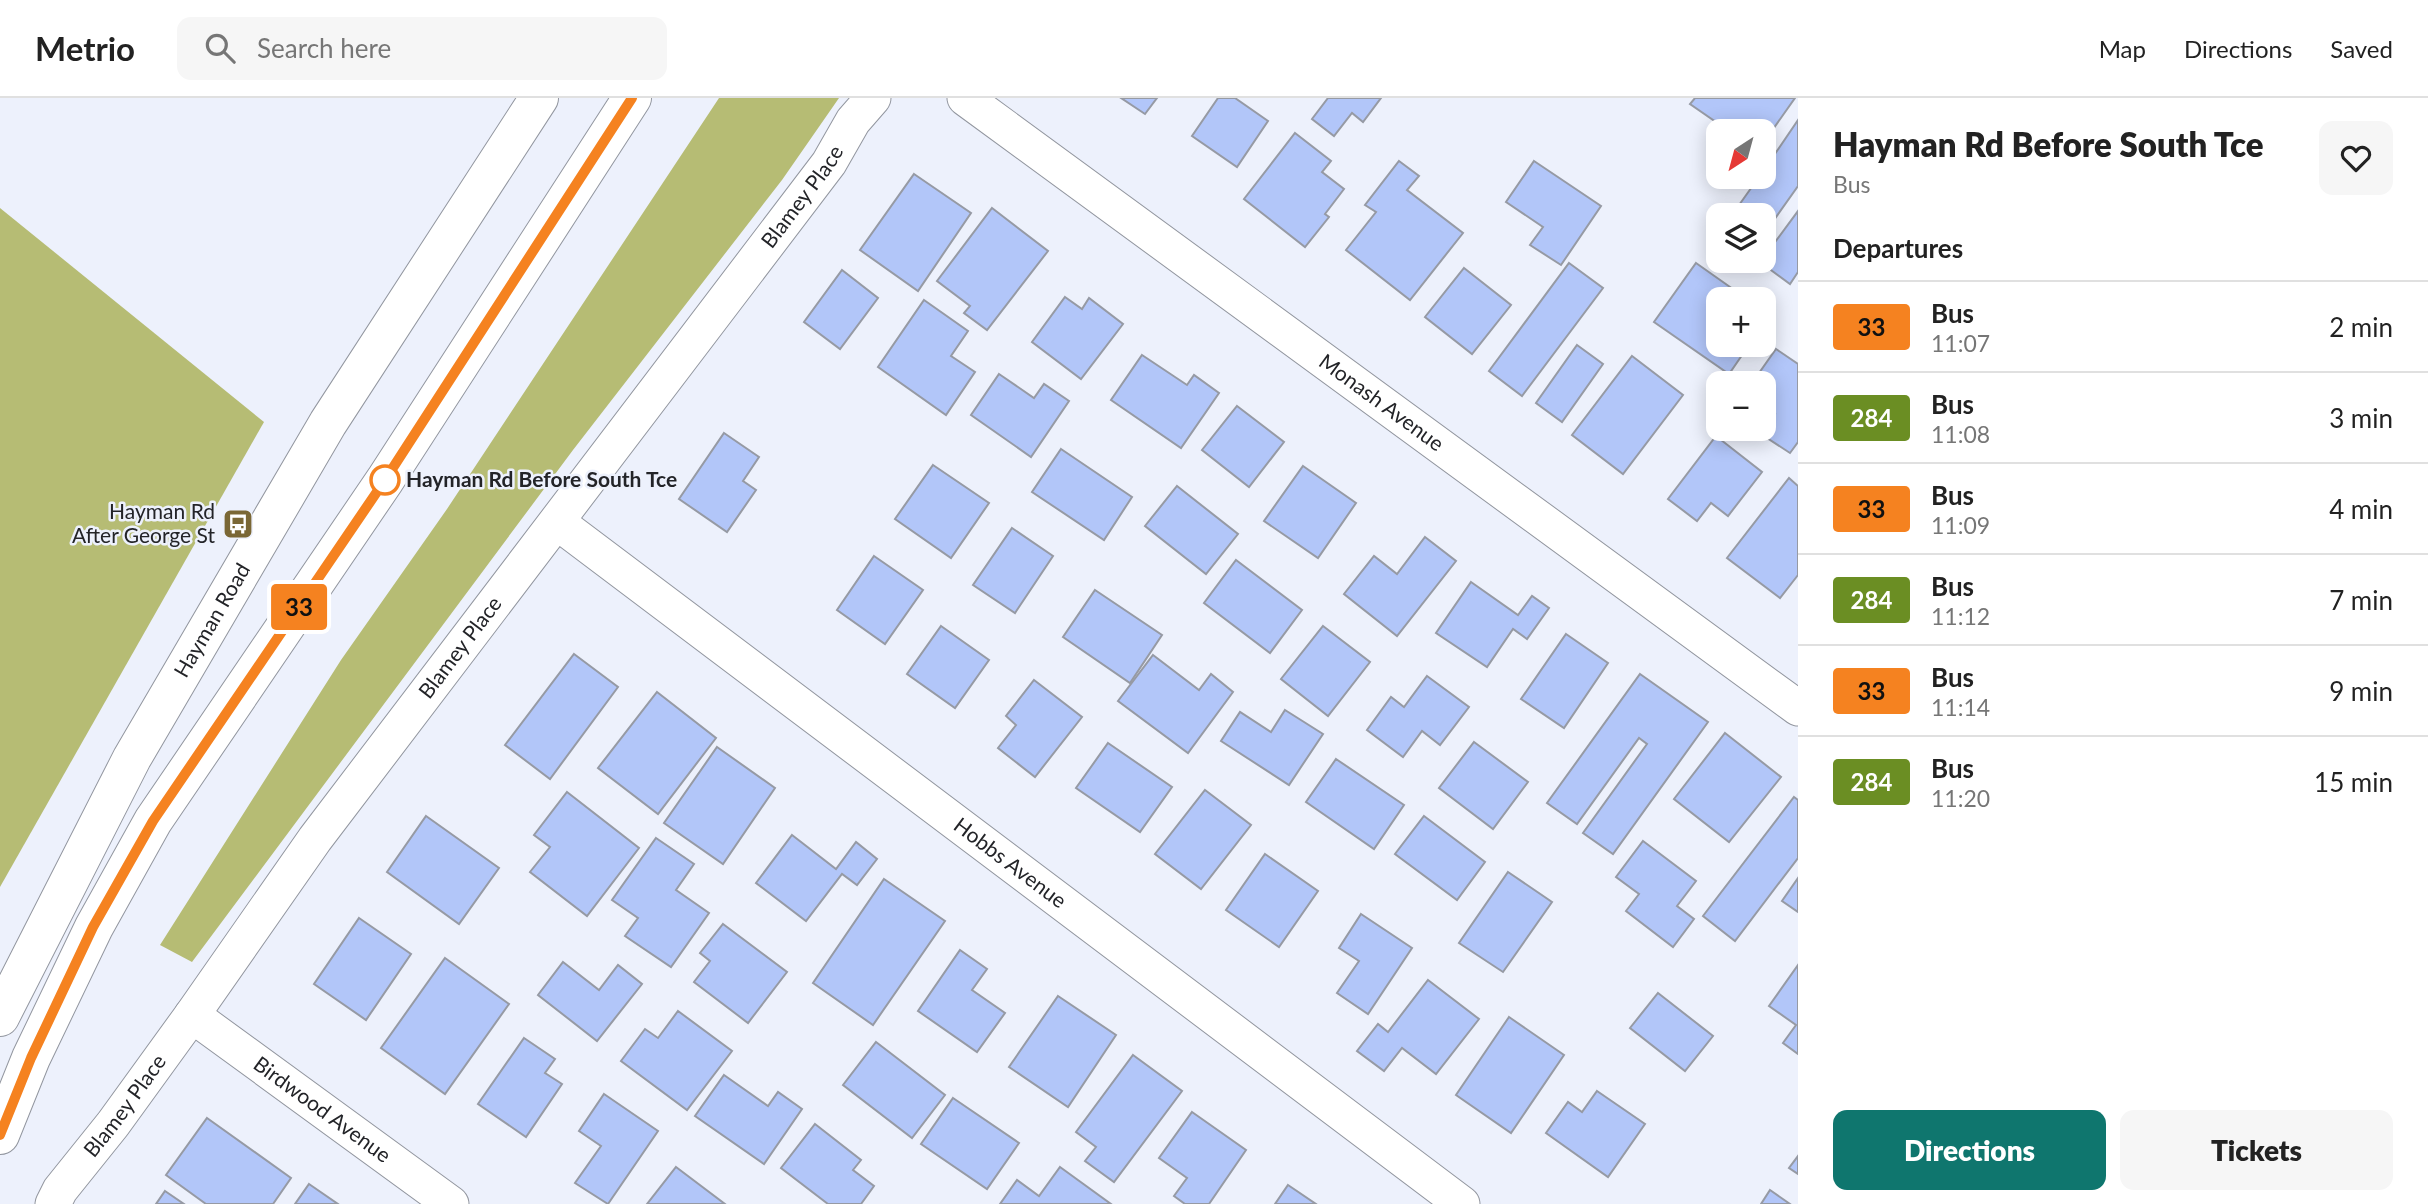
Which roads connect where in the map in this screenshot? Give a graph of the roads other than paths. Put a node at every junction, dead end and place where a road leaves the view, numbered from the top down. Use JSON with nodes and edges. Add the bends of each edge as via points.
{"nodes":[{"id":1,"x":540,"y":98,"type":"edge"},
{"id":2,"x":632,"y":98,"type":"edge"},
{"id":3,"x":873,"y":98,"type":"edge"},
{"id":4,"x":965,"y":98,"type":"edge"},
{"id":5,"x":556,"y":522,"type":"junction"},
{"id":6,"x":1798,"y":708,"type":"edge"},
{"id":7,"x":192,"y":1015,"type":"junction"},
{"id":8,"x":0,"y":1017,"type":"edge"},
{"id":9,"x":0,"y":1135,"type":"edge"},
{"id":10,"x":53,"y":1204,"type":"edge"},
{"id":11,"x":451,"y":1204,"type":"edge"},
{"id":12,"x":1462,"y":1204,"type":"edge"}],
"edges":[{"from":1,"to":8,"type":"main road","name":"Hayman Road","via":[[307,459],[132,758]]},
{"from":2,"to":9,"type":"main road","via":[[385,480],[153,821],[93,927]]},
{"from":3,"to":5,"type":"street","name":"Blamey Place","via":[[853,121],[830,163]]},
{"from":4,"to":6,"type":"street","name":"Monash Avenue"},
{"from":5,"to":7,"type":"street","name":"Blamey Place","via":[[314,839]]},
{"from":5,"to":12,"type":"street","name":"Hobbs Avenue"},
{"from":7,"to":10,"type":"street","name":"Blamey Place"},
{"from":7,"to":11,"type":"street","name":"Birdwood Avenue"}]}
